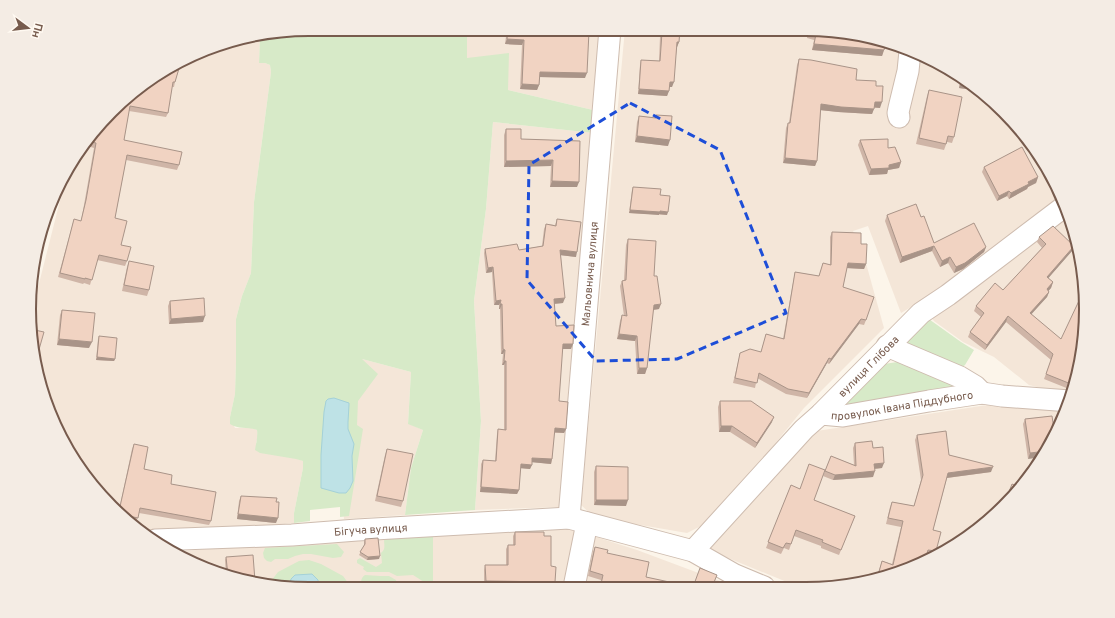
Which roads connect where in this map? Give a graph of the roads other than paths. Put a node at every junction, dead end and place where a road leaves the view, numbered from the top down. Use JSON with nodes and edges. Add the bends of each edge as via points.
{"nodes":[{"id":1,"x":610,"y":36,"type":"edge"},
{"id":2,"x":909,"y":57,"type":"edge"},
{"id":3,"x":899,"y":117,"type":"dead end"},
{"id":4,"x":1060,"y":210,"type":"edge"},
{"id":5,"x":887,"y":346,"type":"junction"},
{"id":6,"x":982,"y":393,"type":"junction"},
{"id":7,"x":1063,"y":401,"type":"edge"},
{"id":8,"x":821,"y":414,"type":"junction"},
{"id":9,"x":578,"y":521,"type":"junction"},
{"id":10,"x":163,"y":540,"type":"edge"},
{"id":11,"x":693,"y":551,"type":"junction"},
{"id":12,"x":574,"y":582,"type":"edge"},
{"id":13,"x":752,"y":582,"type":"edge"}],
"edges":[{"from":1,"to":9,"type":"street","name":"Мальовнича вулиця"},
{"from":2,"to":3,"type":"street"},
{"from":4,"to":5,"type":"street","name":"вулиця Глібова","via":[[948,295],[921,312]]},
{"from":5,"to":6,"type":"street","name":"провулок Івана Піддубного","via":[[960,377]]},
{"from":5,"to":8,"type":"street","name":"вулиця Глібова"},
{"from":6,"to":7,"type":"street","name":"провулок Івана Піддубного"},
{"from":6,"to":8,"type":"street","name":"провулок Івана Піддубного","via":[[843,416]]},
{"from":8,"to":11,"type":"street","name":"вулиця Глібова","via":[[804,428]]},
{"from":9,"to":10,"type":"street","name":"Бігуча вулиця"},
{"from":9,"to":11,"type":"street","name":"Бігуча вулиця"},
{"from":9,"to":12,"type":"street"},
{"from":11,"to":13,"type":"street","name":"Бігуча вулиця"}]}
